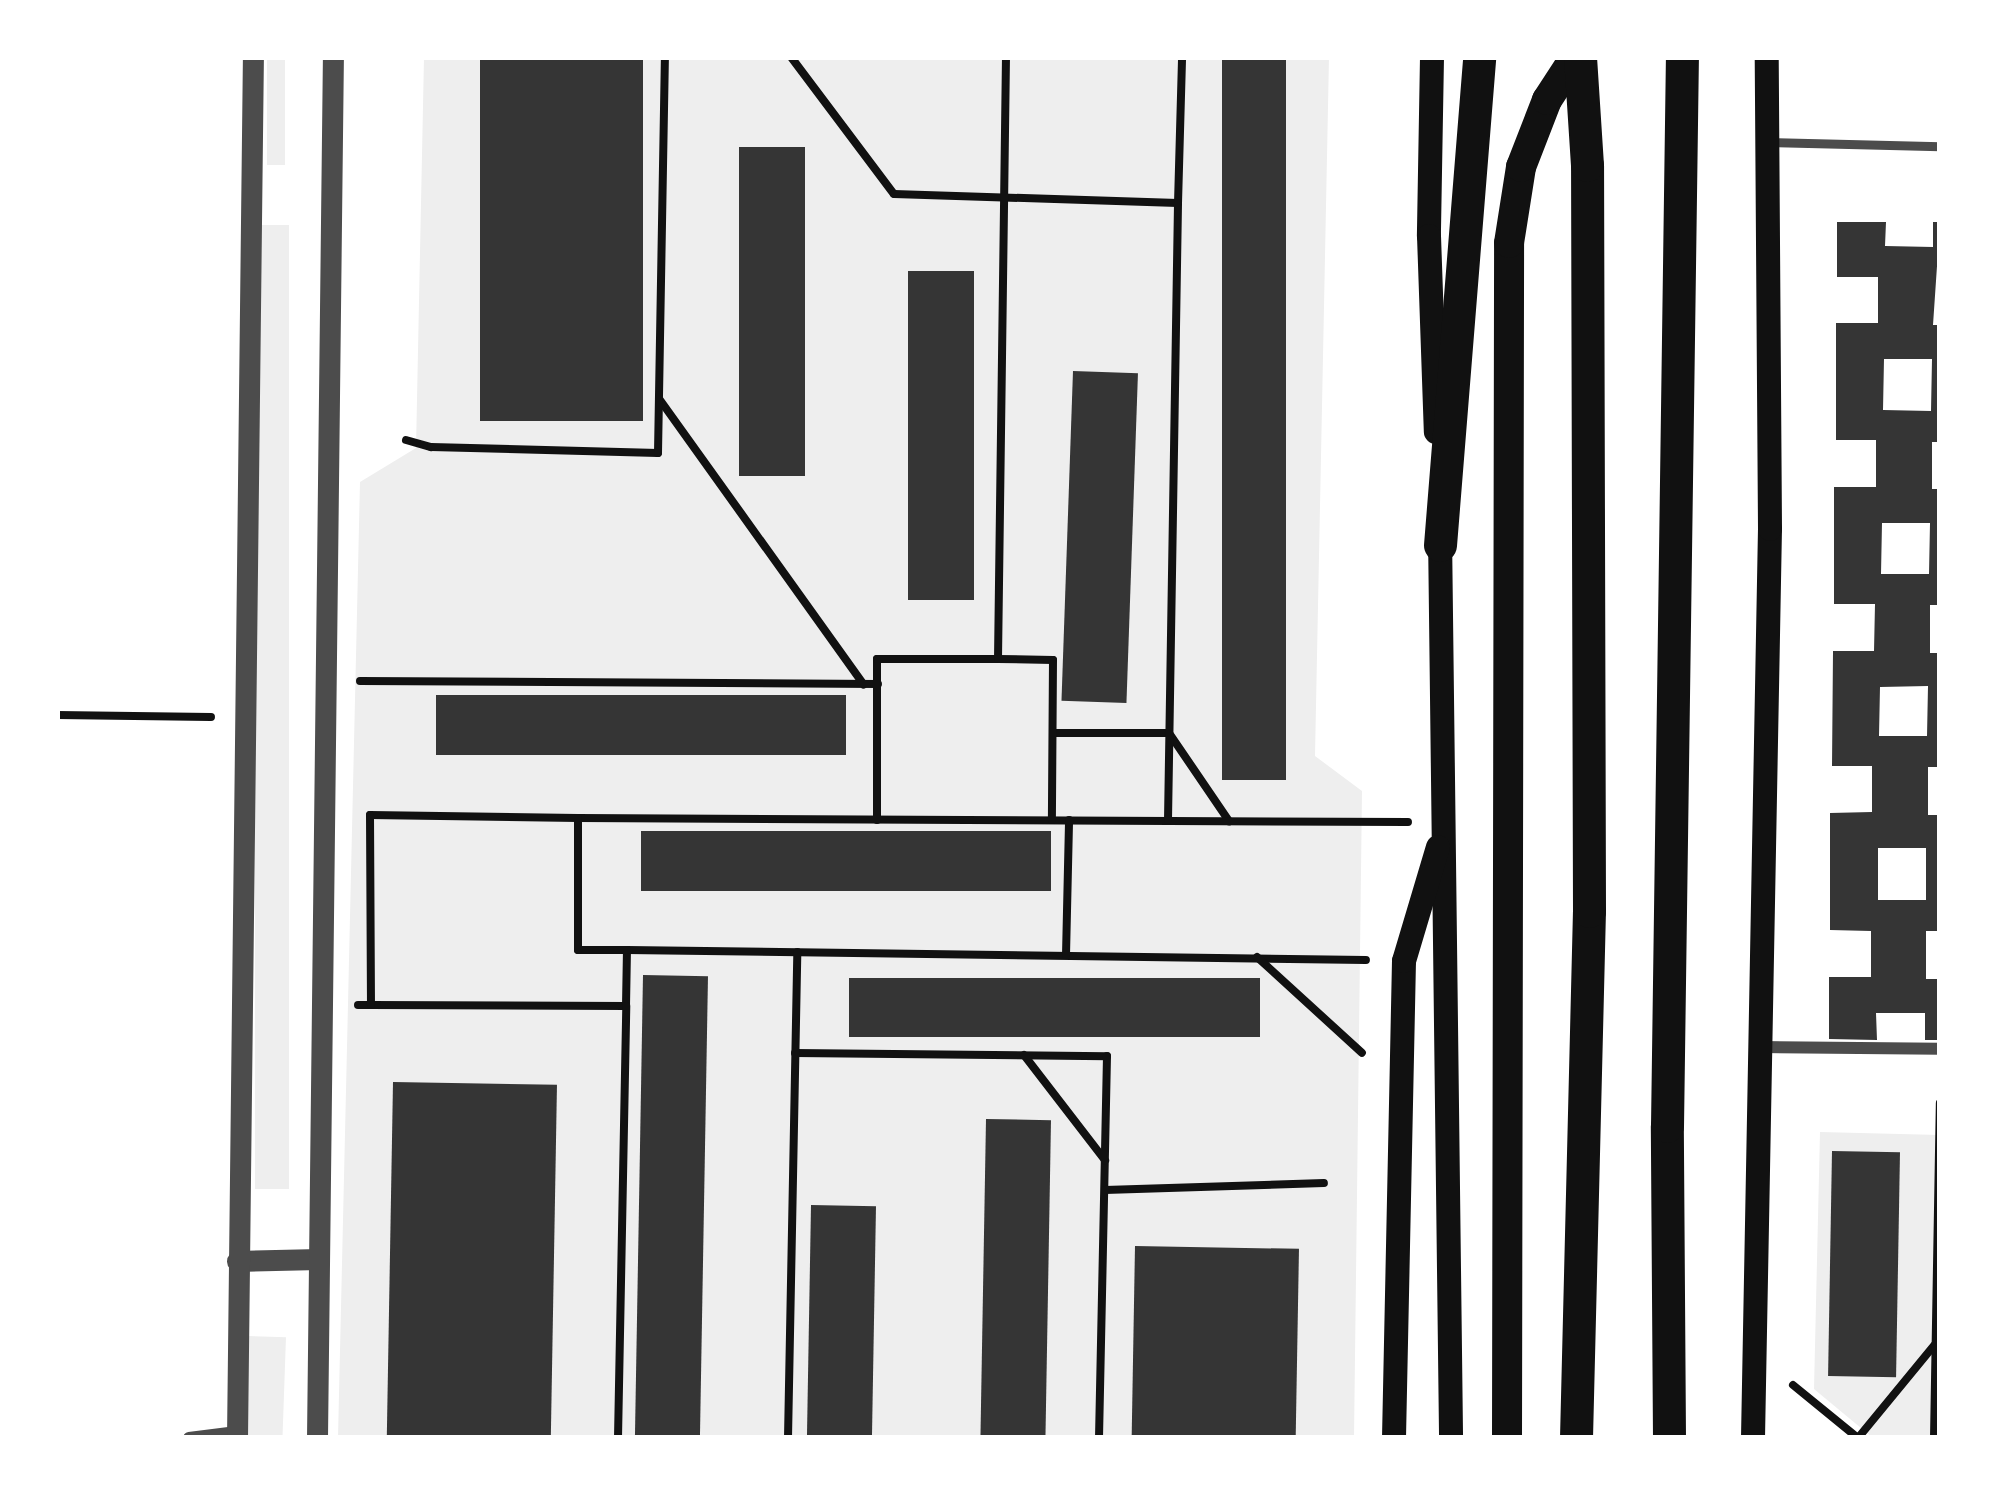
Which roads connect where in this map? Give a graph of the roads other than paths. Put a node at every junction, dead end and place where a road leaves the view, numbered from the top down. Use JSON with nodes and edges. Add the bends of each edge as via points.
{"nodes":[{"id":1,"x":253,"y":57,"type":"edge"},
{"id":2,"x":333,"y":57,"type":"edge"},
{"id":3,"x":1432,"y":57,"type":"edge"},
{"id":4,"x":1479,"y":57,"type":"edge"},
{"id":5,"x":1577,"y":57,"type":"edge"},
{"id":6,"x":1682,"y":57,"type":"edge"},
{"id":7,"x":1767,"y":57,"type":"edge"},
{"id":8,"x":1767,"y":142,"type":"junction"},
{"id":9,"x":1940,"y":146,"type":"edge"},
{"id":10,"x":1440,"y":545,"type":"junction"},
{"id":11,"x":1445,"y":822,"type":"junction"},
{"id":12,"x":1760,"y":1047,"type":"junction"},
{"id":13,"x":1940,"y":1048,"type":"edge"},
{"id":14,"x":319,"y":1259,"type":"junction"},
{"id":15,"x":237,"y":1262,"type":"junction"},
{"id":16,"x":237,"y":1435,"type":"edge"},
{"id":17,"x":189,"y":1438,"type":"edge"},
{"id":18,"x":317,"y":1438,"type":"edge"},
{"id":19,"x":1394,"y":1438,"type":"edge"},
{"id":20,"x":1451,"y":1438,"type":"edge"},
{"id":21,"x":1508,"y":1438,"type":"edge"},
{"id":22,"x":1576,"y":1438,"type":"edge"},
{"id":23,"x":1669,"y":1438,"type":"edge"},
{"id":24,"x":1753,"y":1438,"type":"edge"}],
"edges":[{"from":1,"to":15,"type":"street"},
{"from":2,"to":14,"type":"street"},
{"from":3,"to":10,"type":"main road"},
{"from":4,"to":10,"type":"highway"},
{"from":5,"to":21,"type":"main road","via":[[1547,100],[1521,166],[1509,243]]},
{"from":5,"to":22,"type":"highway","via":[[1587,165],[1589,911]]},
{"from":6,"to":23,"type":"highway"},
{"from":7,"to":8,"type":"main road"},
{"from":8,"to":9,"type":"lane"},
{"from":8,"to":12,"type":"main road"},
{"from":10,"to":11,"type":"main road"},
{"from":11,"to":19,"type":"main road","via":[[1404,962]]},
{"from":11,"to":20,"type":"main road"},
{"from":12,"to":13,"type":"street"},
{"from":12,"to":24,"type":"main road"},
{"from":14,"to":15,"type":"street"},
{"from":14,"to":18,"type":"street"},
{"from":15,"to":16,"type":"street"},
{"from":16,"to":17,"type":"street"}]}
